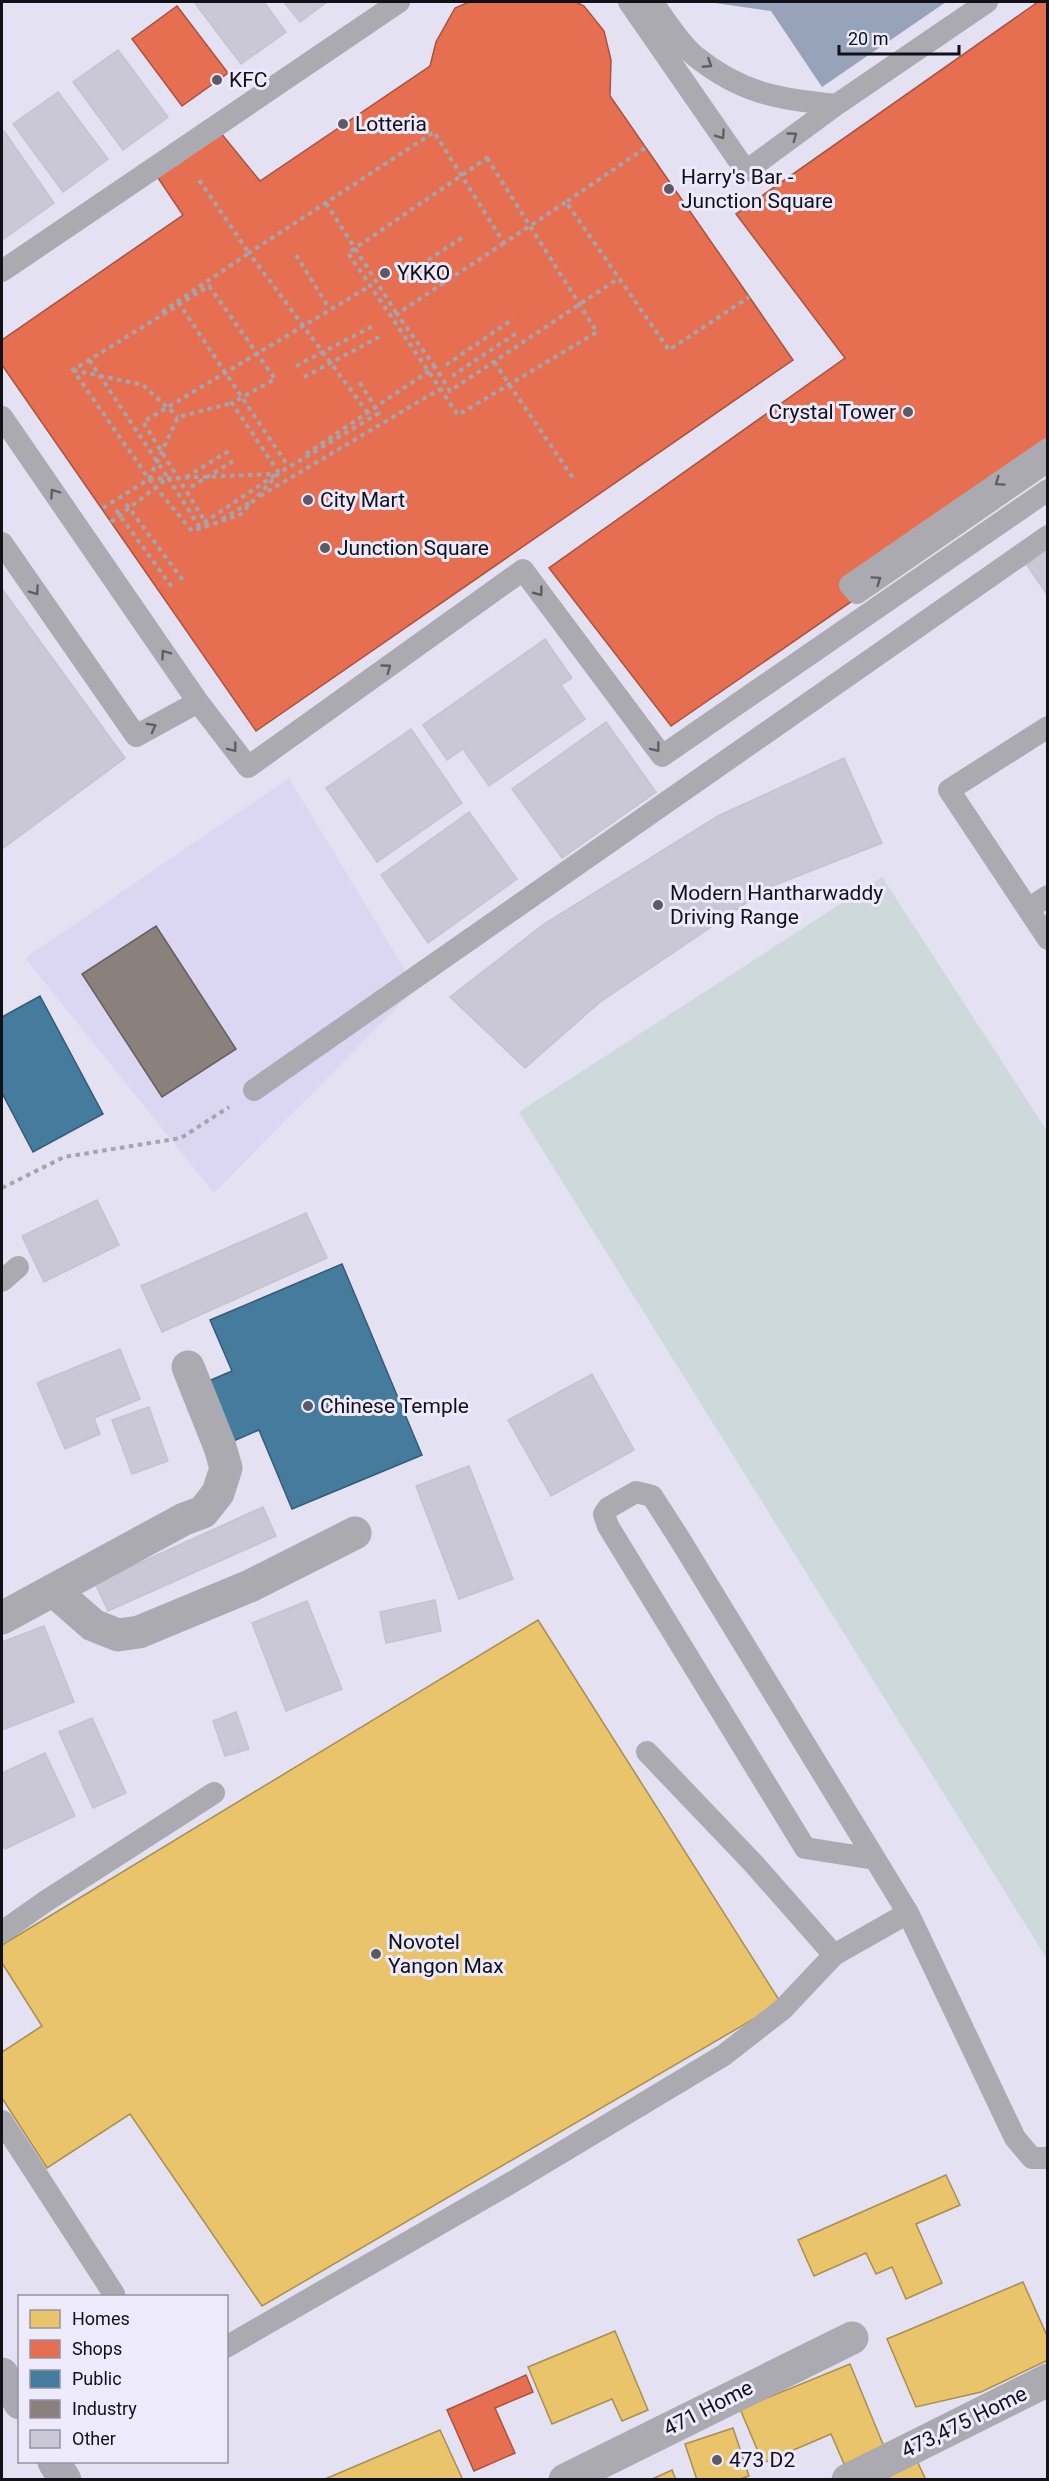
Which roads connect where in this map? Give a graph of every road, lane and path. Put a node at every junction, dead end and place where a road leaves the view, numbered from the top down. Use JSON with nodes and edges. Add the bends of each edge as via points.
{"nodes":[{"id":1,"x":373,"y":2,"type":"edge"},
{"id":2,"x":399,"y":2,"type":"edge"},
{"id":3,"x":629,"y":2,"type":"edge"},
{"id":4,"x":652,"y":2,"type":"edge"},
{"id":5,"x":987,"y":2,"type":"edge"},
{"id":6,"x":836,"y":105,"type":"junction"},
{"id":7,"x":645,"y":147,"type":"dead end"},
{"id":8,"x":179,"y":151,"type":"junction"},
{"id":9,"x":567,"y":202,"type":"junction"},
{"id":10,"x":326,"y":203,"type":"junction"},
{"id":11,"x":463,"y":237,"type":"dead end"},
{"id":12,"x":504,"y":243,"type":"junction"},
{"id":13,"x":249,"y":253,"type":"junction"},
{"id":14,"x":2,"y":255,"type":"edge"},
{"id":15,"x":296,"y":255,"type":"dead end"},
{"id":16,"x":2,"y":271,"type":"edge"},
{"id":17,"x":619,"y":278,"type":"junction"},
{"id":18,"x":398,"y":280,"type":"dead end"},
{"id":19,"x":370,"y":286,"type":"junction"},
{"id":20,"x":749,"y":297,"type":"dead end"},
{"id":21,"x":178,"y":302,"type":"junction"},
{"id":22,"x":327,"y":305,"type":"dead end"},
{"id":23,"x":397,"y":314,"type":"junction"},
{"id":24,"x":513,"y":319,"type":"dead end"},
{"id":25,"x":373,"y":326,"type":"dead end"},
{"id":26,"x":518,"y":332,"type":"dead end"},
{"id":27,"x":379,"y":337,"type":"dead end"},
{"id":28,"x":494,"y":362,"type":"junction"},
{"id":29,"x":446,"y":365,"type":"dead end"},
{"id":30,"x":296,"y":366,"type":"dead end"},
{"id":31,"x":435,"y":367,"type":"junction"},
{"id":32,"x":73,"y":370,"type":"junction"},
{"id":33,"x":452,"y":376,"type":"dead end"},
{"id":34,"x":304,"y":377,"type":"dead end"},
{"id":35,"x":358,"y":380,"type":"dead end"},
{"id":36,"x":440,"y":388,"type":"junction"},
{"id":37,"x":232,"y":402,"type":"junction"},
{"id":38,"x":368,"y":413,"type":"junction"},
{"id":39,"x":2,"y":417,"type":"edge"},
{"id":40,"x":178,"y":417,"type":"junction"},
{"id":41,"x":1047,"y":449,"type":"edge"},
{"id":42,"x":229,"y":451,"type":"dead end"},
{"id":43,"x":233,"y":460,"type":"dead end"},
{"id":44,"x":1047,"y":461,"type":"edge"},
{"id":45,"x":288,"y":466,"type":"junction"},
{"id":46,"x":279,"y":473,"type":"junction"},
{"id":47,"x":168,"y":478,"type":"junction"},
{"id":48,"x":185,"y":478,"type":"dead end"},
{"id":49,"x":149,"y":479,"type":"junction"},
{"id":50,"x":575,"y":481,"type":"dead end"},
{"id":51,"x":191,"y":487,"type":"dead end"},
{"id":52,"x":1047,"y":490,"type":"edge"},
{"id":53,"x":126,"y":504,"type":"dead end"},
{"id":54,"x":101,"y":507,"type":"dead end"},
{"id":55,"x":116,"y":510,"type":"dead end"},
{"id":56,"x":111,"y":522,"type":"dead end"},
{"id":57,"x":1047,"y":536,"type":"edge"},
{"id":58,"x":2,"y":543,"type":"edge"},
{"id":59,"x":185,"y":584,"type":"dead end"},
{"id":60,"x":174,"y":590,"type":"dead end"},
{"id":61,"x":198,"y":702,"type":"junction"},
{"id":62,"x":1047,"y":727,"type":"edge"},
{"id":63,"x":1047,"y":896,"type":"edge"},
{"id":64,"x":1028,"y":909,"type":"junction"},
{"id":65,"x":1047,"y":939,"type":"edge"},
{"id":66,"x":254,"y":1090,"type":"joint"},
{"id":67,"x":2,"y":1188,"type":"edge"},
{"id":68,"x":188,"y":1367,"type":"dead end"},
{"id":69,"x":355,"y":1533,"type":"dead end"},
{"id":70,"x":53,"y":1590,"type":"junction"},
{"id":71,"x":2,"y":1618,"type":"edge"},
{"id":72,"x":647,"y":1752,"type":"dead end"},
{"id":73,"x":214,"y":1793,"type":"dead end"},
{"id":74,"x":875,"y":1858,"type":"junction"},
{"id":75,"x":908,"y":1913,"type":"junction"},
{"id":76,"x":2,"y":1932,"type":"edge"},
{"id":77,"x":834,"y":1955,"type":"junction"},
{"id":78,"x":2,"y":2121,"type":"edge"},
{"id":79,"x":1047,"y":2158,"type":"edge"},
{"id":80,"x":113,"y":2295,"type":"edge"},
{"id":81,"x":852,"y":2338,"type":"dead end"},
{"id":82,"x":228,"y":2346,"type":"edge"},
{"id":83,"x":1047,"y":2380,"type":"edge"},
{"id":84,"x":55,"y":2463,"type":"edge"},
{"id":85,"x":65,"y":2480,"type":"edge"},
{"id":86,"x":565,"y":2480,"type":"edge"},
{"id":87,"x":848,"y":2480,"type":"edge"}],
"edges":[{"from":1,"to":14,"type":"lane"},
{"from":2,"to":8,"type":"lane"},
{"from":3,"to":6,"type":"lane","one_way":true,"via":[[746,171]]},
{"from":4,"to":6,"type":"lane","one_way":true,"via":[[694,55],[728,78],[754,92]]},
{"from":5,"to":6,"type":"lane"},
{"from":7,"to":9,"type":"path"},
{"from":8,"to":13,"type":"path"},
{"from":8,"to":16,"type":"lane"},
{"from":9,"to":12,"type":"path"},
{"from":9,"to":17,"type":"path"},
{"from":10,"to":12,"type":"path","via":[[434,132]]},
{"from":10,"to":13,"type":"path"},
{"from":10,"to":23,"type":"path"},
{"from":11,"to":18,"type":"path"},
{"from":12,"to":23,"type":"path"},
{"from":13,"to":21,"type":"path"},
{"from":13,"to":38,"type":"path"},
{"from":15,"to":22,"type":"path"},
{"from":17,"to":20,"type":"path","via":[[669,350]]},
{"from":17,"to":28,"type":"path"},
{"from":19,"to":36,"type":"path"},
{"from":19,"to":36,"type":"path","via":[[348,253],[487,158],[597,332],[458,415]]},
{"from":19,"to":36,"type":"path","via":[[143,422],[209,527]]},
{"from":21,"to":45,"type":"path"},
{"from":21,"to":47,"type":"path","via":[[90,361]]},
{"from":23,"to":31,"type":"path"},
{"from":24,"to":29,"type":"path"},
{"from":25,"to":30,"type":"path"},
{"from":26,"to":33,"type":"path"},
{"from":27,"to":34,"type":"path"},
{"from":28,"to":31,"type":"path","via":[[450,391]]},
{"from":28,"to":50,"type":"path"},
{"from":31,"to":38,"type":"path"},
{"from":32,"to":37,"type":"path","via":[[209,285],[275,379]]},
{"from":32,"to":40,"type":"path","via":[[143,386]]},
{"from":32,"to":49,"type":"path"},
{"from":35,"to":46,"type":"path","via":[[379,413]]},
{"from":37,"to":40,"type":"path"},
{"from":37,"to":46,"type":"path"},
{"from":38,"to":45,"type":"path"},
{"from":61,"to":39,"type":"lane","one_way":true},
{"from":40,"to":49,"type":"path"},
{"from":41,"to":44,"type":"lane","one_way":true,"via":[[850,585],[857,593]]},
{"from":42,"to":48,"type":"path"},
{"from":43,"to":51,"type":"path"},
{"from":45,"to":47,"type":"path","via":[[199,526]]},
{"from":46,"to":49,"type":"path"},
{"from":46,"to":49,"type":"path","via":[[240,515],[192,531]]},
{"from":47,"to":56,"type":"path"},
{"from":49,"to":54,"type":"path"},
{"from":61,"to":52,"type":"lane","one_way":true,"via":[[248,767],[523,570],[662,756]]},
{"from":53,"to":59,"type":"path"},
{"from":55,"to":60,"type":"path"},
{"from":57,"to":66,"type":"lane"},
{"from":58,"to":61,"type":"lane","one_way":true,"via":[[136,736]]},
{"from":62,"to":64,"type":"lane","via":[[949,790]]},
{"from":63,"to":64,"type":"lane"},
{"from":64,"to":65,"type":"lane"},
{"from":66,"to":67,"type":"path","via":[[181,1138],[64,1157]]},
{"from":68,"to":70,"type":"street","via":[[226,1468],[218,1493],[203,1512]]},
{"from":69,"to":70,"type":"street","via":[[250,1586],[139,1632],[118,1635],[93,1625]]},
{"from":70,"to":71,"type":"street"},
{"from":72,"to":77,"type":"lane"},
{"from":73,"to":76,"type":"lane"},
{"from":74,"to":74,"type":"lane","via":[[805,1848],[608,1526],[604,1514],[608,1508],[636,1492],[652,1496]]},
{"from":74,"to":75,"type":"lane"},
{"from":75,"to":77,"type":"lane"},
{"from":75,"to":79,"type":"lane","via":[[1015,2138],[1032,2158]]},
{"from":77,"to":82,"type":"lane","via":[[783,2009],[724,2055]]},
{"from":78,"to":80,"type":"lane"},
{"from":81,"to":86,"type":"street","name":"471 Home"},
{"from":83,"to":87,"type":"street","name":"473,475 Home"},
{"from":84,"to":85,"type":"highway"}]}
